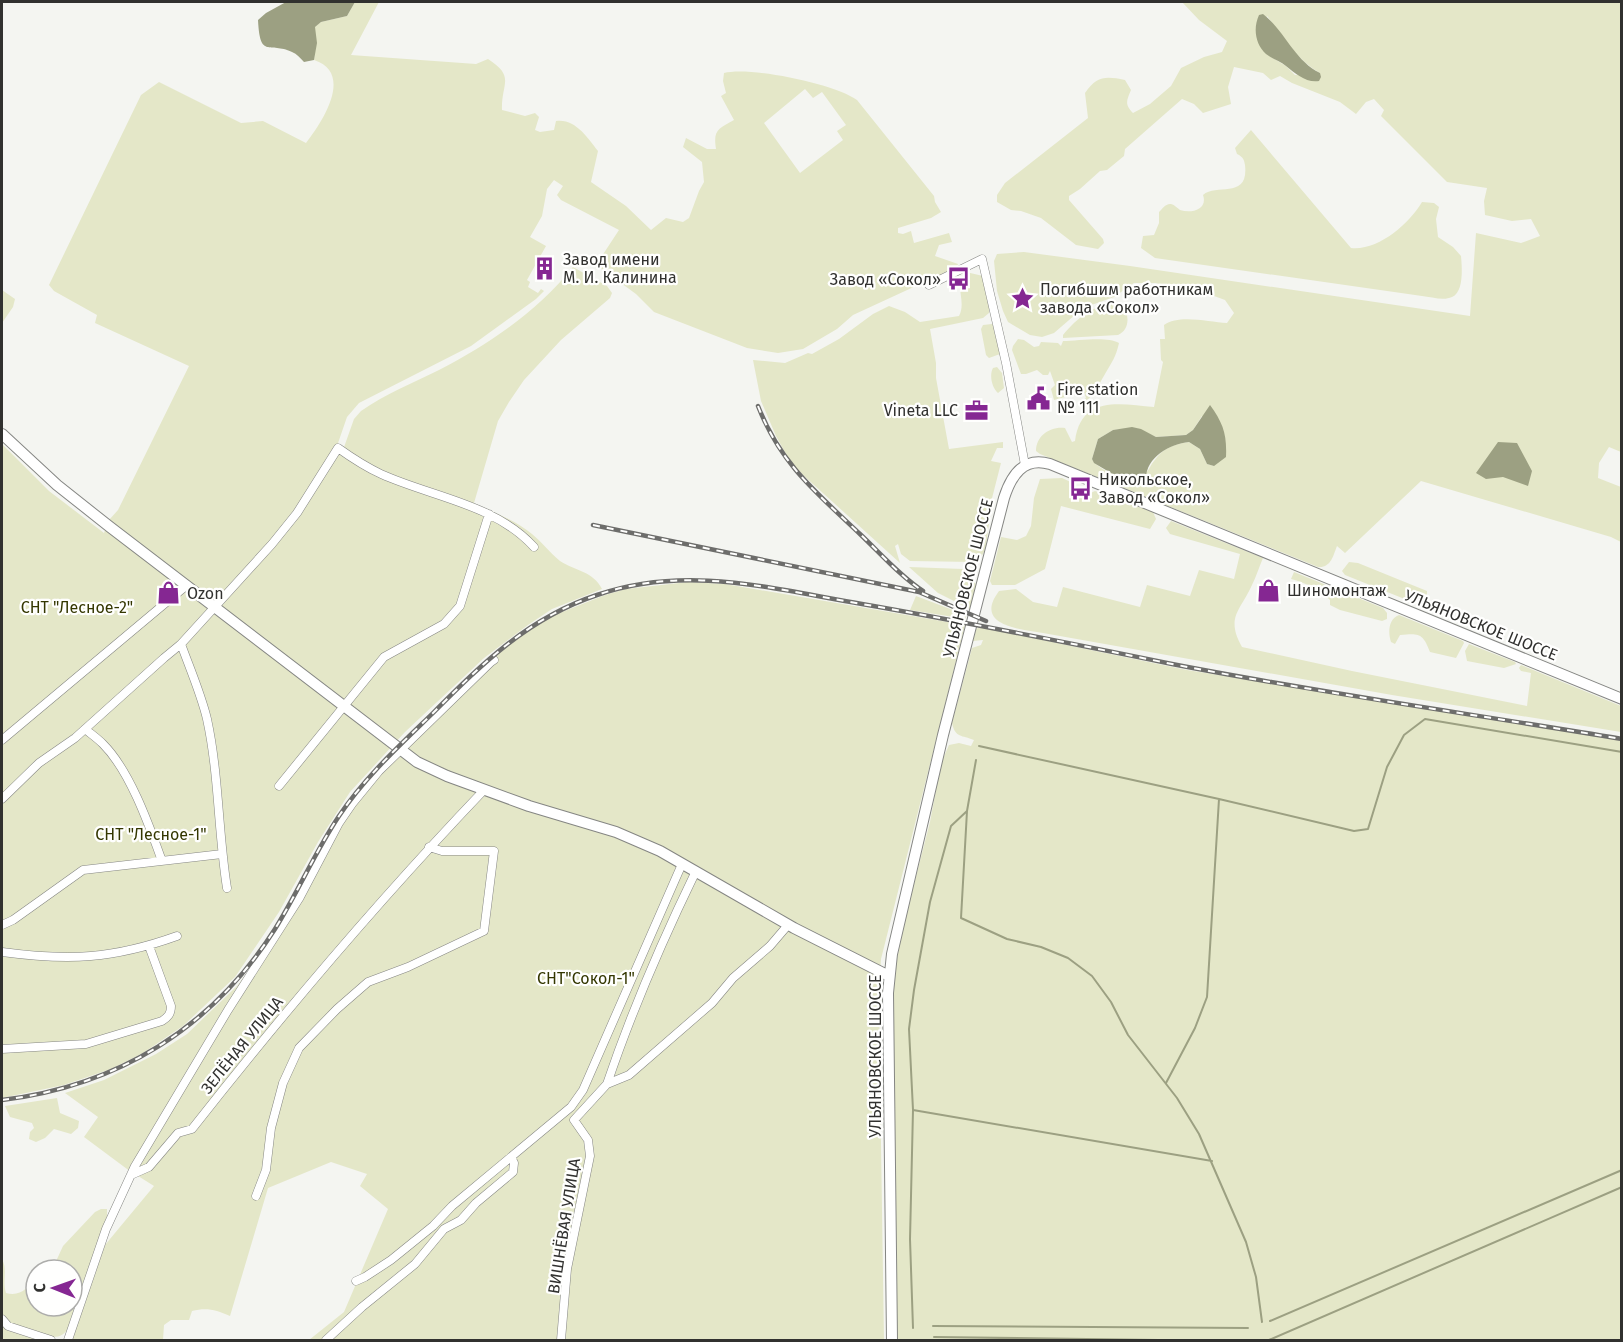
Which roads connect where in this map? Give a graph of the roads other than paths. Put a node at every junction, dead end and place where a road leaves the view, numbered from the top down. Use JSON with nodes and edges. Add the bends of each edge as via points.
{"nodes":[{"id":1,"x":929,"y":285,"type":"dead end"},
{"id":2,"x":2,"y":434,"type":"edge"},
{"id":3,"x":1025,"y":465,"type":"junction"},
{"id":4,"x":489,"y":514,"type":"junction"},
{"id":5,"x":534,"y":547,"type":"dead end"},
{"id":6,"x":187,"y":585,"type":"junction"},
{"id":7,"x":215,"y":608,"type":"junction"},
{"id":8,"x":181,"y":645,"type":"junction"},
{"id":9,"x":494,"y":660,"type":"dead end"},
{"id":10,"x":1622,"y":699,"type":"edge"},
{"id":11,"x":343,"y":706,"type":"junction"},
{"id":12,"x":85,"y":729,"type":"junction"},
{"id":13,"x":2,"y":740,"type":"edge"},
{"id":14,"x":400,"y":751,"type":"junction"},
{"id":15,"x":279,"y":786,"type":"dead end"},
{"id":16,"x":484,"y":790,"type":"junction"},
{"id":17,"x":2,"y":799,"type":"edge"},
{"id":18,"x":429,"y":847,"type":"junction"},
{"id":19,"x":222,"y":854,"type":"junction"},
{"id":20,"x":162,"y":861,"type":"junction"},
{"id":21,"x":682,"y":864,"type":"junction"},
{"id":22,"x":696,"y":871,"type":"junction"},
{"id":23,"x":227,"y":888,"type":"dead end"},
{"id":24,"x":2,"y":925,"type":"edge"},
{"id":25,"x":788,"y":925,"type":"junction"},
{"id":26,"x":177,"y":936,"type":"dead end"},
{"id":27,"x":148,"y":946,"type":"junction"},
{"id":28,"x":2,"y":952,"type":"edge"},
{"id":29,"x":889,"y":976,"type":"junction"},
{"id":30,"x":2,"y":1049,"type":"edge"},
{"id":31,"x":607,"y":1084,"type":"junction"},
{"id":32,"x":511,"y":1157,"type":"junction"},
{"id":33,"x":131,"y":1175,"type":"junction"},
{"id":34,"x":256,"y":1196,"type":"dead end"},
{"id":35,"x":356,"y":1281,"type":"dead end"},
{"id":36,"x":2,"y":1319,"type":"edge"},
{"id":37,"x":51,"y":1341,"type":"edge"},
{"id":38,"x":68,"y":1341,"type":"edge"},
{"id":39,"x":326,"y":1341,"type":"edge"},
{"id":40,"x":561,"y":1341,"type":"edge"},
{"id":41,"x":892,"y":1341,"type":"edge"}],
"edges":[{"from":1,"to":3,"type":"street","via":[[982,259]]},
{"from":2,"to":6,"type":"main road","via":[[57,485]]},
{"from":3,"to":10,"type":"main road","name":"УЛЬЯНОВСКОЕ ШОССЕ","via":[[1050,464]]},
{"from":3,"to":29,"type":"main road","name":"УЛЬЯНОВСКОЕ ШОССЕ","via":[[1012,477],[1004,498],[943,735]]},
{"from":4,"to":5,"type":"street","via":[[523,535]]},
{"from":4,"to":7,"type":"street","via":[[382,474],[338,448],[297,513]]},
{"from":4,"to":11,"type":"street","via":[[460,606],[444,624],[384,657]]},
{"from":6,"to":7,"type":"main road"},
{"from":6,"to":13,"type":"street"},
{"from":7,"to":8,"type":"street"},
{"from":7,"to":11,"type":"main road"},
{"from":8,"to":12,"type":"street"},
{"from":8,"to":19,"type":"street","via":[[212,745]]},
{"from":9,"to":14,"type":"street"},
{"from":11,"to":14,"type":"main road"},
{"from":11,"to":15,"type":"street"},
{"from":12,"to":17,"type":"street","via":[[39,763]]},
{"from":12,"to":20,"type":"street","via":[[104,744],[119,765],[140,803]]},
{"from":14,"to":16,"type":"main road"},
{"from":14,"to":33,"type":"street","via":[[379,771],[339,823],[300,897]]},
{"from":16,"to":18,"type":"street","name":"ЗЕЛЁНАЯ УЛИЦА"},
{"from":16,"to":21,"type":"main road","via":[[616,832]]},
{"from":18,"to":33,"type":"street","name":"ЗЕЛЁНАЯ УЛИЦА","via":[[260,1042],[192,1129],[178,1133],[149,1167]]},
{"from":18,"to":34,"type":"street","via":[[442,851],[494,851],[484,931],[368,982],[299,1048],[283,1083],[271,1128],[266,1170]]},
{"from":19,"to":20,"type":"street"},
{"from":19,"to":23,"type":"street"},
{"from":20,"to":24,"type":"street","via":[[83,870]]},
{"from":21,"to":22,"type":"main road"},
{"from":21,"to":32,"type":"street","via":[[583,1090],[571,1107]]},
{"from":22,"to":25,"type":"main road"},
{"from":22,"to":31,"type":"street","via":[[656,955]]},
{"from":25,"to":29,"type":"main road"},
{"from":25,"to":31,"type":"street","via":[[712,1003],[629,1075]]},
{"from":26,"to":27,"type":"street"},
{"from":27,"to":28,"type":"street","via":[[79,958]]},
{"from":27,"to":30,"type":"street","via":[[171,1006],[168,1017],[86,1044]]},
{"from":29,"to":41,"type":"main road","name":"УЛЬЯНОВСКОЕ ШОССЕ"},
{"from":31,"to":40,"type":"street","name":"ВИШНЁВАЯ УЛИЦА","via":[[574,1120],[588,1140],[590,1156],[567,1269]]},
{"from":32,"to":35,"type":"street","via":[[433,1226],[374,1272]]},
{"from":32,"to":39,"type":"street","via":[[513,1172],[460,1220],[444,1229],[415,1264]]},
{"from":33,"to":38,"type":"street","via":[[106,1229]]},
{"from":36,"to":37,"type":"street","via":[[8,1326]]}]}
